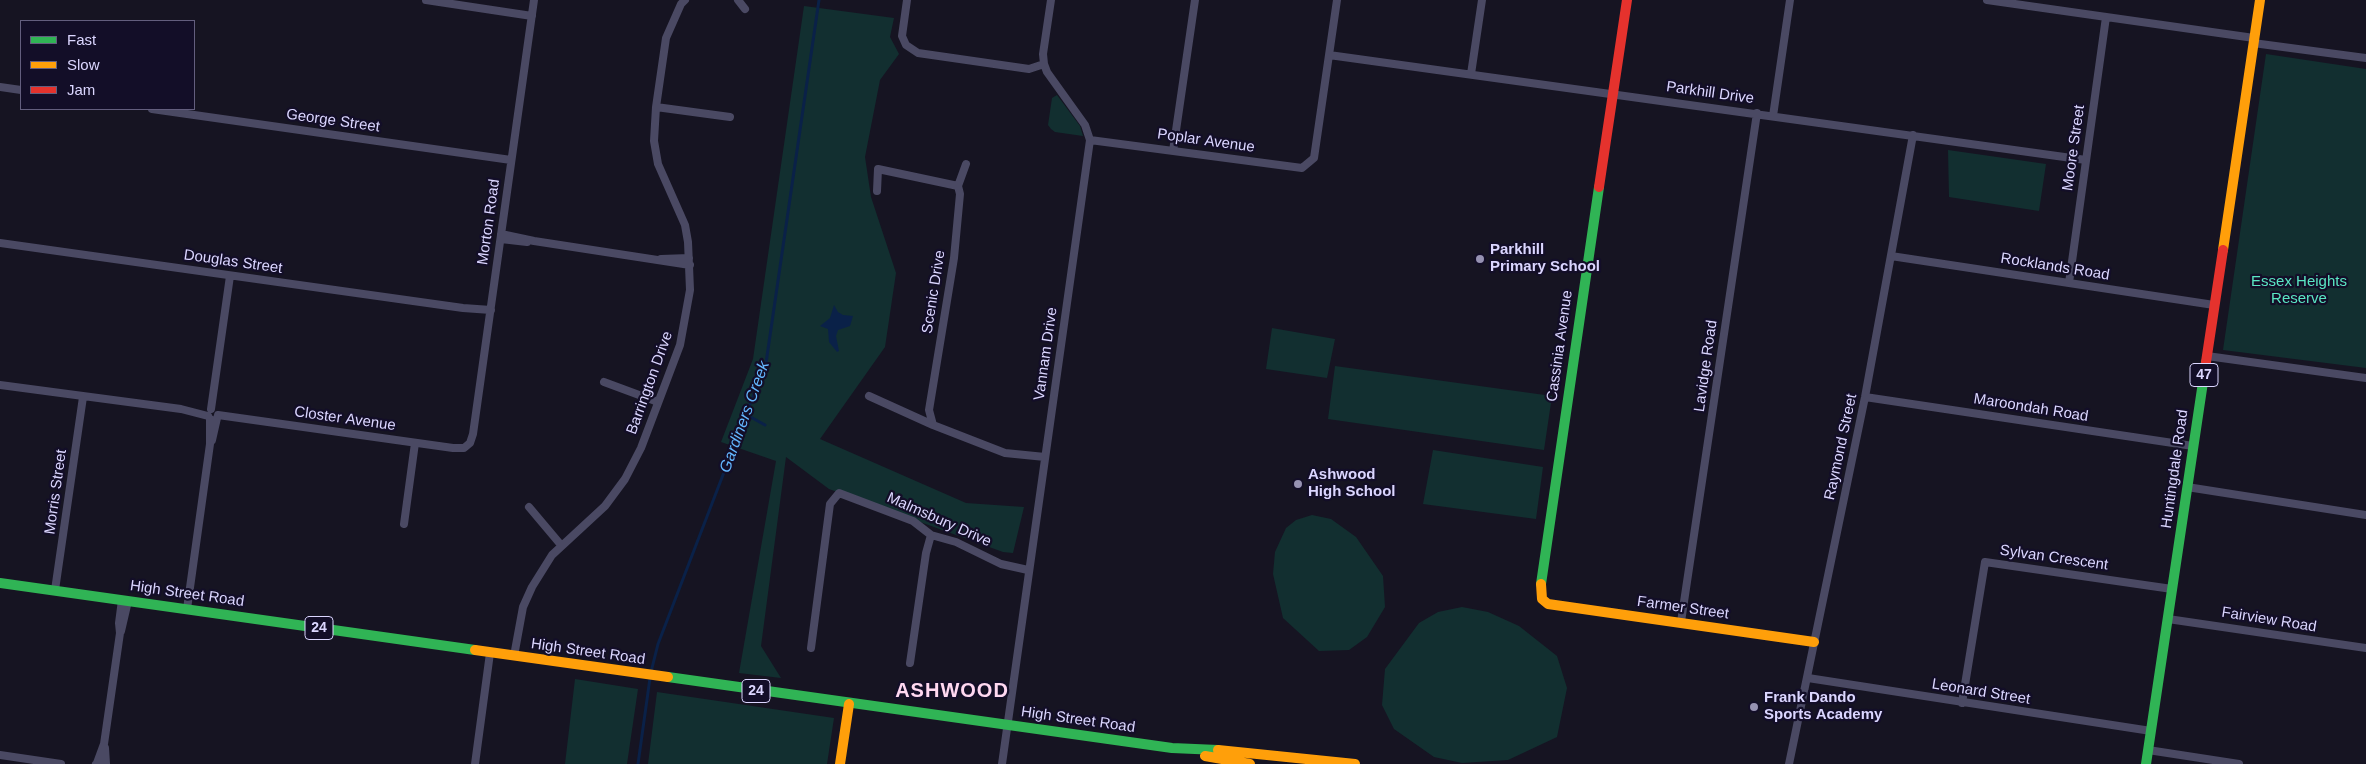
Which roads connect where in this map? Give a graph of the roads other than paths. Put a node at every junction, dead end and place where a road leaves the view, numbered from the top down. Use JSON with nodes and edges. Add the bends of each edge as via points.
{"nodes":[{"id":1,"x":426,"y":0,"type":"edge"},
{"id":2,"x":534,"y":0,"type":"edge"},
{"id":3,"x":685,"y":0,"type":"edge"},
{"id":4,"x":738,"y":0,"type":"edge"},
{"id":5,"x":907,"y":0,"type":"edge"},
{"id":6,"x":1051,"y":0,"type":"edge"},
{"id":7,"x":1195,"y":0,"type":"edge"},
{"id":8,"x":1337,"y":0,"type":"edge"},
{"id":9,"x":1482,"y":0,"type":"edge"},
{"id":10,"x":1627,"y":0,"type":"edge"},
{"id":11,"x":1790,"y":0,"type":"edge"},
{"id":12,"x":1987,"y":0,"type":"edge"},
{"id":13,"x":2260,"y":0,"type":"edge"},
{"id":14,"x":745,"y":9,"type":"dead end"},
{"id":15,"x":532,"y":16,"type":"junction"},
{"id":16,"x":2106,"y":17,"type":"junction"},
{"id":17,"x":2254,"y":41,"type":"junction"},
{"id":18,"x":1329,"y":55,"type":"junction"},
{"id":19,"x":2366,"y":58,"type":"edge"},
{"id":20,"x":1044,"y":64,"type":"junction"},
{"id":21,"x":1472,"y":74,"type":"junction"},
{"id":22,"x":0,"y":87,"type":"edge"},
{"id":23,"x":20,"y":90,"type":"edge"},
{"id":24,"x":1613,"y":94,"type":"junction"},
{"id":25,"x":656,"y":107,"type":"junction"},
{"id":26,"x":159,"y":110,"type":"edge"},
{"id":27,"x":1757,"y":113,"type":"junction"},
{"id":28,"x":1773,"y":116,"type":"junction"},
{"id":29,"x":730,"y":117,"type":"dead end"},
{"id":30,"x":1913,"y":135,"type":"junction"},
{"id":31,"x":1090,"y":140,"type":"junction"},
{"id":32,"x":1173,"y":151,"type":"junction"},
{"id":33,"x":510,"y":160,"type":"junction"},
{"id":34,"x":2086,"y":160,"type":"junction"},
{"id":35,"x":966,"y":164,"type":"dead end"},
{"id":36,"x":958,"y":186,"type":"junction"},
{"id":37,"x":876,"y":191,"type":"dead end"},
{"id":38,"x":501,"y":236,"type":"junction"},
{"id":39,"x":0,"y":243,"type":"edge"},
{"id":40,"x":1891,"y":256,"type":"junction"},
{"id":41,"x":690,"y":262,"type":"junction"},
{"id":42,"x":230,"y":276,"type":"junction"},
{"id":43,"x":2069,"y":283,"type":"junction"},
{"id":44,"x":2214,"y":305,"type":"junction"},
{"id":45,"x":490,"y":312,"type":"junction"},
{"id":46,"x":2207,"y":356,"type":"junction"},
{"id":47,"x":2366,"y":378,"type":"edge"},
{"id":48,"x":604,"y":382,"type":"dead end"},
{"id":49,"x":0,"y":385,"type":"edge"},
{"id":50,"x":870,"y":396,"type":"dead end"},
{"id":51,"x":84,"y":397,"type":"junction"},
{"id":52,"x":1865,"y":397,"type":"junction"},
{"id":53,"x":658,"y":402,"type":"junction"},
{"id":54,"x":212,"y":414,"type":"junction"},
{"id":55,"x":933,"y":425,"type":"junction"},
{"id":56,"x":415,"y":443,"type":"junction"},
{"id":57,"x":467,"y":446,"type":"joint"},
{"id":58,"x":2193,"y":446,"type":"junction"},
{"id":59,"x":1044,"y":457,"type":"junction"},
{"id":60,"x":2187,"y":487,"type":"junction"},
{"id":61,"x":529,"y":507,"type":"dead end"},
{"id":62,"x":2366,"y":514,"type":"edge"},
{"id":63,"x":404,"y":524,"type":"dead end"},
{"id":64,"x":931,"y":535,"type":"junction"},
{"id":65,"x":561,"y":545,"type":"junction"},
{"id":66,"x":1028,"y":570,"type":"junction"},
{"id":67,"x":0,"y":583,"type":"edge"},
{"id":68,"x":2172,"y":589,"type":"junction"},
{"id":69,"x":55,"y":590,"type":"junction"},
{"id":70,"x":125,"y":600,"type":"junction"},
{"id":71,"x":1548,"y":604,"type":"joint"},
{"id":72,"x":187,"y":609,"type":"junction"},
{"id":73,"x":2168,"y":618,"type":"junction"},
{"id":74,"x":1681,"y":622,"type":"junction"},
{"id":75,"x":1814,"y":642,"type":"junction"},
{"id":76,"x":811,"y":648,"type":"dead end"},
{"id":77,"x":2366,"y":648,"type":"edge"},
{"id":78,"x":490,"y":653,"type":"junction"},
{"id":79,"x":514,"y":656,"type":"junction"},
{"id":80,"x":910,"y":663,"type":"dead end"},
{"id":81,"x":1808,"y":678,"type":"junction"},
{"id":82,"x":849,"y":704,"type":"junction"},
{"id":83,"x":1962,"y":704,"type":"junction"},
{"id":84,"x":1007,"y":726,"type":"junction"},
{"id":85,"x":2151,"y":732,"type":"junction"},
{"id":86,"x":2148,"y":750,"type":"junction"},
{"id":87,"x":0,"y":755,"type":"edge"},
{"id":88,"x":1234,"y":759,"type":"edge"},
{"id":89,"x":62,"y":764,"type":"edge"},
{"id":90,"x":100,"y":764,"type":"edge"},
{"id":91,"x":475,"y":764,"type":"edge"},
{"id":92,"x":840,"y":764,"type":"edge"},
{"id":93,"x":1002,"y":764,"type":"edge"},
{"id":94,"x":1250,"y":764,"type":"edge"},
{"id":95,"x":1355,"y":764,"type":"edge"},
{"id":96,"x":1789,"y":764,"type":"edge"},
{"id":97,"x":2146,"y":764,"type":"edge"},
{"id":98,"x":2239,"y":764,"type":"edge"}],
"edges":[{"from":1,"to":15,"type":"street"},
{"from":2,"to":15,"type":"street","name":"Morton Road"},
{"from":3,"to":25,"type":"street","name":"Barrington Drive","via":[[666,38]]},
{"from":4,"to":14,"type":"street"},
{"from":5,"to":20,"type":"street","via":[[902,36],[906,45],[918,53],[1029,69]]},
{"from":6,"to":20,"type":"street"},
{"from":7,"to":32,"type":"street"},
{"from":8,"to":18,"type":"street"},
{"from":9,"to":21,"type":"street"},
{"from":10,"to":24,"type":"main road","name":"Cassinia Avenue"},
{"from":11,"to":28,"type":"street"},
{"from":12,"to":16,"type":"street"},
{"from":13,"to":17,"type":"main road","name":"Huntingdale Road","number":"47"},
{"from":15,"to":33,"type":"street","name":"Morton Road"},
{"from":16,"to":17,"type":"street"},
{"from":16,"to":34,"type":"street","name":"Moore Street"},
{"from":17,"to":19,"type":"street"},
{"from":17,"to":44,"type":"main road","name":"Huntingdale Road","number":"47"},
{"from":18,"to":21,"type":"street","name":"Parkhill Drive"},
{"from":18,"to":32,"type":"street","name":"Poplar Avenue","via":[[1314,158],[1302,168]]},
{"from":20,"to":31,"type":"street","via":[[1085,125]]},
{"from":21,"to":24,"type":"street","name":"Parkhill Drive"},
{"from":22,"to":23,"type":"street"},
{"from":24,"to":27,"type":"street","name":"Parkhill Drive"},
{"from":24,"to":71,"type":"main road","name":"Cassinia Avenue","via":[[1540,590]]},
{"from":25,"to":29,"type":"street"},
{"from":25,"to":41,"type":"street","name":"Barrington Drive","via":[[654,141],[658,164],[685,226]]},
{"from":26,"to":33,"type":"street","name":"George Street"},
{"from":27,"to":28,"type":"street","name":"Parkhill Drive"},
{"from":27,"to":74,"type":"street","name":"Lavidge Road"},
{"from":28,"to":30,"type":"street","name":"Parkhill Drive"},
{"from":30,"to":34,"type":"street","name":"Parkhill Drive"},
{"from":30,"to":40,"type":"street","name":"Raymond Street"},
{"from":31,"to":32,"type":"street","name":"Poplar Avenue"},
{"from":31,"to":59,"type":"street","name":"Vannam Drive"},
{"from":33,"to":38,"type":"street","name":"Morton Road"},
{"from":34,"to":43,"type":"street","name":"Moore Street"},
{"from":35,"to":36,"type":"street","name":"Scenic Drive"},
{"from":36,"to":37,"type":"street","via":[[878,169]]},
{"from":36,"to":55,"type":"street","name":"Scenic Drive","via":[[954,258],[929,410]]},
{"from":38,"to":41,"type":"street","via":[[672,264]]},
{"from":38,"to":45,"type":"street","name":"Morton Road"},
{"from":39,"to":42,"type":"street","name":"Douglas Street"},
{"from":40,"to":43,"type":"street","name":"Rocklands Road"},
{"from":40,"to":52,"type":"street","name":"Raymond Street"},
{"from":41,"to":53,"type":"street","name":"Barrington Drive","via":[[685,325]]},
{"from":42,"to":45,"type":"street","name":"Douglas Street"},
{"from":42,"to":54,"type":"street"},
{"from":43,"to":44,"type":"street","name":"Rocklands Road"},
{"from":44,"to":46,"type":"main road","name":"Huntingdale Road","number":"47"},
{"from":45,"to":57,"type":"street","name":"Morton Road","via":[[473,434]]},
{"from":46,"to":47,"type":"street"},
{"from":46,"to":58,"type":"main road","name":"Huntingdale Road","number":"47"},
{"from":48,"to":53,"type":"street"},
{"from":49,"to":51,"type":"street","name":"Closter Avenue"},
{"from":50,"to":55,"type":"street"},
{"from":51,"to":54,"type":"street","name":"Closter Avenue"},
{"from":51,"to":69,"type":"street","name":"Morris Street"},
{"from":52,"to":58,"type":"street","name":"Maroondah Road"},
{"from":52,"to":75,"type":"street","name":"Raymond Street"},
{"from":53,"to":65,"type":"street","name":"Barrington Drive","via":[[635,463],[625,480],[605,506]]},
{"from":54,"to":56,"type":"street","name":"Closter Avenue"},
{"from":54,"to":72,"type":"street"},
{"from":55,"to":59,"type":"street","via":[[1005,452]]},
{"from":56,"to":57,"type":"street","name":"Closter Avenue","via":[[453,448]]},
{"from":56,"to":63,"type":"street"},
{"from":58,"to":60,"type":"main road","name":"Huntingdale Road","number":"47"},
{"from":59,"to":66,"type":"street","name":"Vannam Drive"},
{"from":60,"to":62,"type":"street"},
{"from":60,"to":68,"type":"main road","name":"Huntingdale Road","number":"47"},
{"from":61,"to":65,"type":"street"},
{"from":64,"to":66,"type":"street","name":"Malmsbury Drive","via":[[956,542],[1001,564]]},
{"from":64,"to":76,"type":"street","name":"Malmsbury Drive","via":[[913,521],[839,493],[830,504]]},
{"from":64,"to":80,"type":"street"},
{"from":65,"to":79,"type":"street","name":"Barrington Drive","via":[[544,566],[527,597]]},
{"from":66,"to":84,"type":"street","name":"Vannam Drive"},
{"from":67,"to":69,"type":"main road","name":"High Street Road","number":"24"},
{"from":68,"to":73,"type":"main road","name":"Huntingdale Road","number":"47"},
{"from":68,"to":83,"type":"street","name":"Sylvan Crescent","via":[[1985,562]]},
{"from":69,"to":70,"type":"main road","name":"High Street Road","number":"24"},
{"from":70,"to":72,"type":"main road","name":"High Street Road","number":"24"},
{"from":70,"to":90,"type":"street"},
{"from":71,"to":74,"type":"main road","name":"Farmer Street"},
{"from":72,"to":78,"type":"main road","name":"High Street Road","number":"24"},
{"from":73,"to":77,"type":"street","name":"Fairview Road"},
{"from":73,"to":85,"type":"main road","name":"Huntingdale Road","number":"47"},
{"from":74,"to":75,"type":"main road","name":"Farmer Street"},
{"from":75,"to":81,"type":"street","name":"Raymond Street"},
{"from":78,"to":79,"type":"main road","name":"High Street Road","number":"24"},
{"from":78,"to":91,"type":"street"},
{"from":79,"to":82,"type":"main road","name":"High Street Road","number":"24"},
{"from":81,"to":83,"type":"street","name":"Leonard Street"},
{"from":81,"to":96,"type":"street","name":"Raymond Street"},
{"from":82,"to":84,"type":"main road","name":"High Street Road","number":"24"},
{"from":82,"to":92,"type":"main road"},
{"from":83,"to":85,"type":"street","name":"Leonard Street"},
{"from":84,"to":88,"type":"main road","name":"High Street Road","number":"24"},
{"from":84,"to":93,"type":"street","name":"Vannam Drive"},
{"from":85,"to":86,"type":"main road","name":"Huntingdale Road","number":"47"},
{"from":86,"to":97,"type":"main road","name":"Huntingdale Road","number":"47"},
{"from":86,"to":98,"type":"street"},
{"from":87,"to":89,"type":"street"},
{"from":88,"to":94,"type":"main road","name":"High Street Road","number":"24"},
{"from":88,"to":95,"type":"main road","name":"High Street Road","number":"24"}]}
